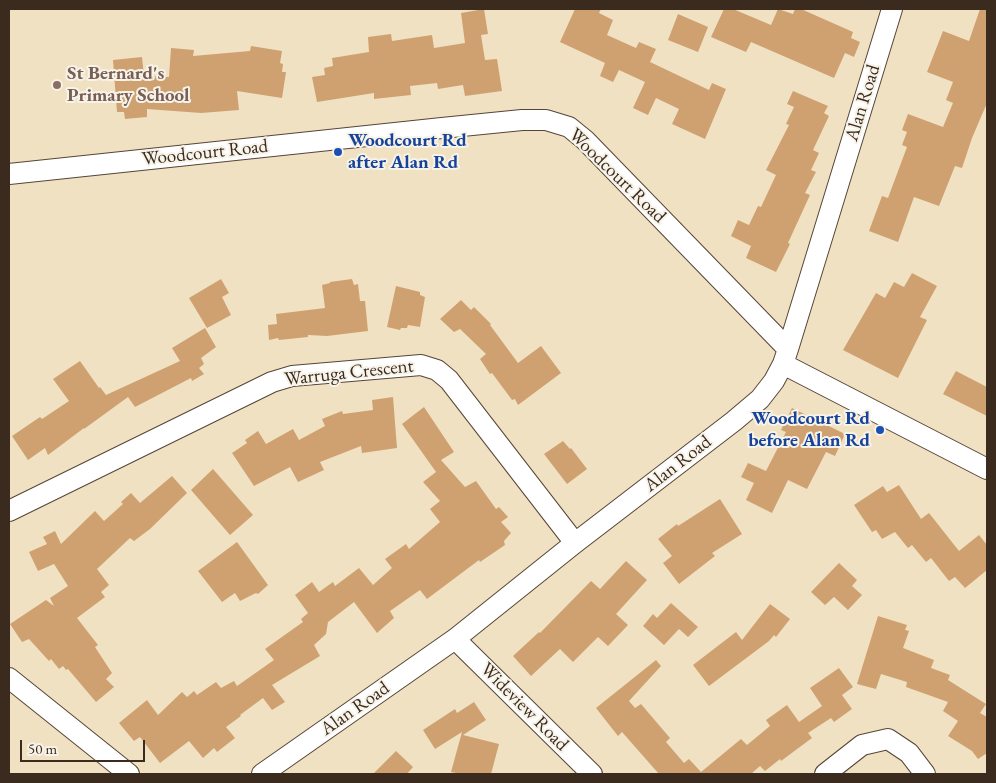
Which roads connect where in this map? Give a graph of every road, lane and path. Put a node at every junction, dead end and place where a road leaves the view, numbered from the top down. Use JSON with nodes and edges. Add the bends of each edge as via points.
{"nodes":[{"id":1,"x":892,"y":9,"type":"edge"},
{"id":2,"x":9,"y":174,"type":"edge"},
{"id":3,"x":785,"y":356,"type":"junction"},
{"id":4,"x":987,"y":469,"type":"edge"},
{"id":5,"x":9,"y":511,"type":"edge"},
{"id":6,"x":576,"y":543,"type":"junction"},
{"id":7,"x":455,"y":639,"type":"junction"},
{"id":8,"x":9,"y":678,"type":"edge"},
{"id":9,"x":129,"y":774,"type":"edge"},
{"id":10,"x":262,"y":774,"type":"edge"},
{"id":11,"x":592,"y":774,"type":"edge"},
{"id":12,"x":825,"y":774,"type":"edge"},
{"id":13,"x":924,"y":774,"type":"edge"}],
"edges":[{"from":1,"to":3,"type":"street","name":"Alan Road"},
{"from":2,"to":3,"type":"street","name":"Woodcourt Road","via":[[546,120],[569,127],[585,140]]},
{"from":3,"to":4,"type":"street","name":"Woodcourt Road"},
{"from":3,"to":6,"type":"street","name":"Alan Road","via":[[774,381],[753,404]]},
{"from":5,"to":6,"type":"street","name":"Warruga Crescent","via":[[279,380],[292,376],[421,365],[437,370],[449,380]]},
{"from":6,"to":7,"type":"street","name":"Alan Road"},
{"from":7,"to":10,"type":"street","name":"Alan Road"},
{"from":7,"to":11,"type":"street","name":"Wideview Road"},
{"from":8,"to":9,"type":"street"},
{"from":12,"to":13,"type":"street","via":[[862,746],[888,739],[909,753]]}]}
